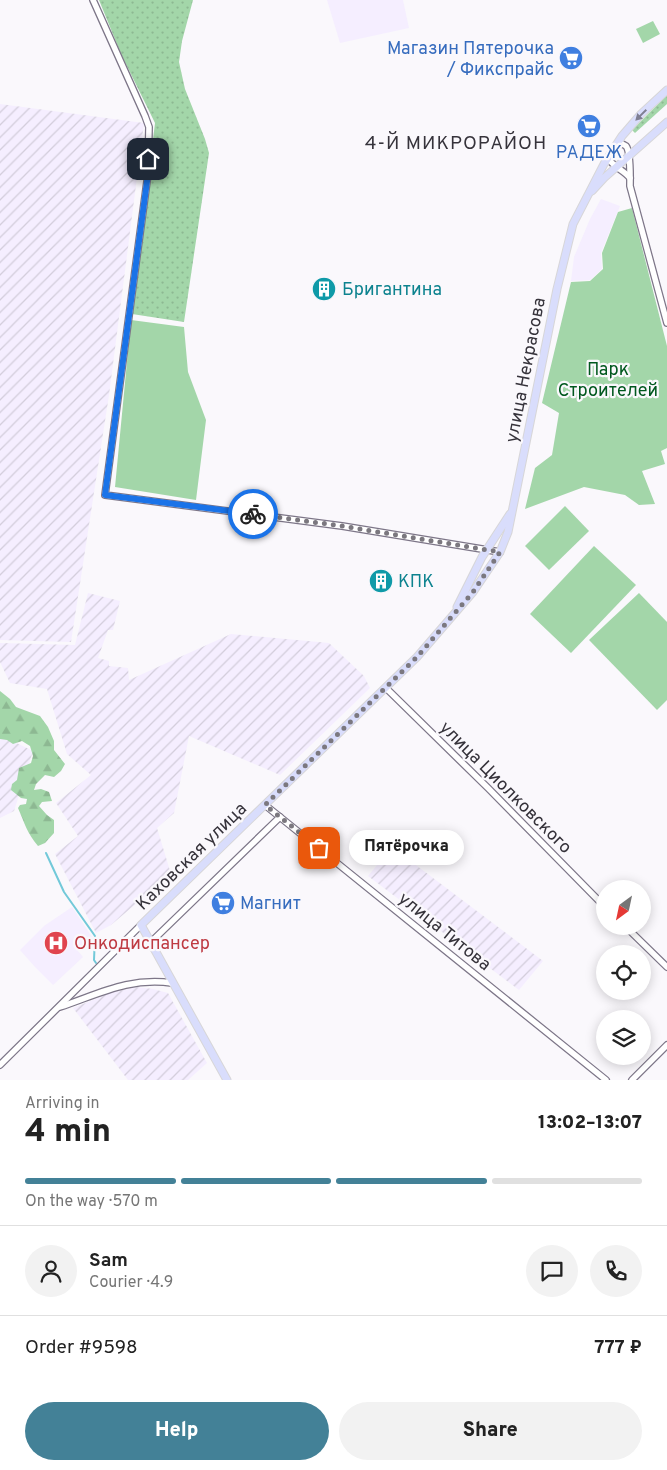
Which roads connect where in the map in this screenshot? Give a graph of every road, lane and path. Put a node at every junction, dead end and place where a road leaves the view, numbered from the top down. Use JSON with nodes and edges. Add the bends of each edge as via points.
{"nodes":[{"id":1,"x":92,"y":0,"type":"edge"},
{"id":2,"x":667,"y":90,"type":"edge"},
{"id":3,"x":667,"y":122,"type":"edge"},
{"id":4,"x":618,"y":143,"type":"junction"},
{"id":5,"x":630,"y":155,"type":"junction"},
{"id":6,"x":608,"y":158,"type":"junction"},
{"id":7,"x":617,"y":167,"type":"junction"},
{"id":8,"x":630,"y":178,"type":"junction"},
{"id":9,"x":588,"y":197,"type":"junction"},
{"id":10,"x":667,"y":323,"type":"edge"},
{"id":11,"x":512,"y":510,"type":"junction"},
{"id":12,"x":488,"y":549,"type":"junction"},
{"id":13,"x":500,"y":552,"type":"junction"},
{"id":14,"x":450,"y":619,"type":"junction"},
{"id":15,"x":386,"y":688,"type":"junction"},
{"id":16,"x":265,"y":805,"type":"junction"},
{"id":17,"x":280,"y":817,"type":"junction"},
{"id":18,"x":596,"y":898,"type":"edge"},
{"id":19,"x":141,"y":925,"type":"junction"},
{"id":20,"x":634,"y":935,"type":"edge"},
{"id":21,"x":151,"y":942,"type":"junction"},
{"id":22,"x":667,"y":967,"type":"edge"},
{"id":23,"x":172,"y":983,"type":"junction"},
{"id":24,"x":58,"y":1008,"type":"junction"},
{"id":25,"x":667,"y":1045,"type":"edge"},
{"id":26,"x":0,"y":1065,"type":"edge"},
{"id":27,"x":227,"y":1080,"type":"edge"},
{"id":28,"x":606,"y":1080,"type":"edge"},
{"id":29,"x":632,"y":1080,"type":"edge"}],
"edges":[{"from":1,"to":12,"type":"street","via":[[149,127],[148,174],[105,495]]},
{"from":2,"to":4,"type":"main road","name":"улица Некрасова","one_way":true,"via":[[635,120]]},
{"from":3,"to":5,"type":"main road","name":"улица Некрасова"},
{"from":4,"to":5,"type":"street","via":[[626,146]]},
{"from":4,"to":6,"type":"main road","name":"улица Некрасова"},
{"from":5,"to":7,"type":"main road","name":"улица Некрасова"},
{"from":5,"to":8,"type":"street"},
{"from":6,"to":7,"type":"street"},
{"from":6,"to":9,"type":"main road","name":"улица Некрасова"},
{"from":7,"to":8,"type":"street"},
{"from":7,"to":9,"type":"main road","name":"улица Некрасова"},
{"from":8,"to":10,"type":"street"},
{"from":9,"to":11,"type":"main road","name":"улица Некрасова","via":[[573,224],[564,257]]},
{"from":11,"to":12,"type":"main road","name":"Каховская улица"},
{"from":11,"to":13,"type":"main road","name":"улица Некрасова"},
{"from":12,"to":13,"type":"street"},
{"from":12,"to":14,"type":"main road","name":"Каховская улица"},
{"from":13,"to":14,"type":"main road","name":"Каховская улица"},
{"from":14,"to":15,"type":"main road","name":"Каховская улица"},
{"from":15,"to":16,"type":"main road","name":"Каховская улица"},
{"from":15,"to":18,"type":"street","name":"улица Циолковского"},
{"from":16,"to":17,"type":"street","name":"улица Титова"},
{"from":16,"to":19,"type":"main road","name":"Каховская улица"},
{"from":17,"to":21,"type":"street"},
{"from":17,"to":28,"type":"street","name":"улица Титова"},
{"from":19,"to":21,"type":"main road"},
{"from":19,"to":24,"type":"street","name":"Каховская улица"},
{"from":20,"to":22,"type":"street"},
{"from":21,"to":23,"type":"main road"},
{"from":23,"to":24,"type":"street","via":[[144,981],[123,984]]},
{"from":23,"to":27,"type":"main road"},
{"from":24,"to":26,"type":"street","name":"Каховская улица"},
{"from":25,"to":29,"type":"street"}]}
